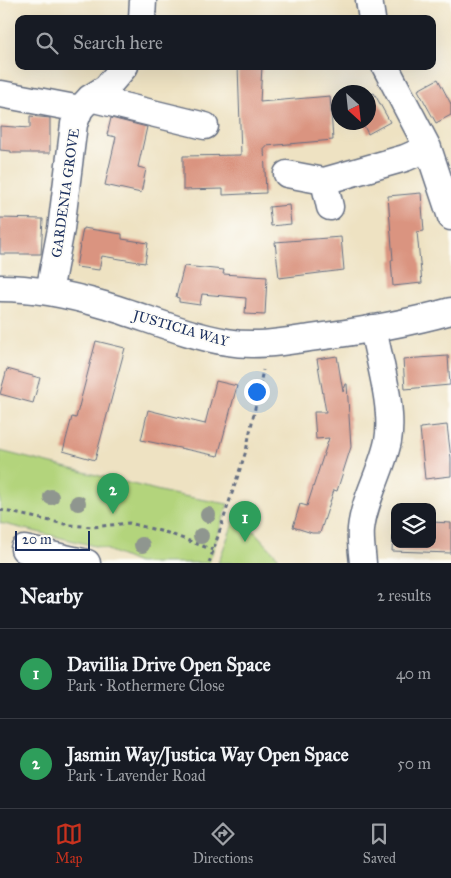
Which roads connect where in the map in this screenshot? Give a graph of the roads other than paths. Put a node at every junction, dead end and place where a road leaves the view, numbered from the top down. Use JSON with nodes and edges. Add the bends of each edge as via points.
{"nodes":[{"id":1,"x":143,"y":0,"type":"edge"},
{"id":2,"x":369,"y":0,"type":"edge"},
{"id":3,"x":142,"y":15,"type":"edge"},
{"id":4,"x":371,"y":15,"type":"edge"},
{"id":5,"x":122,"y":70,"type":"edge"},
{"id":6,"x":387,"y":70,"type":"edge"},
{"id":7,"x":1,"y":94,"type":"dead end"},
{"id":8,"x":85,"y":104,"type":"junction"},
{"id":9,"x":205,"y":126,"type":"dead end"},
{"id":10,"x":428,"y":148,"type":"junction"},
{"id":11,"x":287,"y":174,"type":"dead end"},
{"id":12,"x":324,"y":181,"type":"junction"},
{"id":13,"x":330,"y":207,"type":"dead end"},
{"id":14,"x":451,"y":217,"type":"edge"},
{"id":15,"x":0,"y":288,"type":"edge"},
{"id":16,"x":49,"y":292,"type":"junction"},
{"id":17,"x":451,"y":310,"type":"edge"},
{"id":18,"x":373,"y":328,"type":"junction"},
{"id":19,"x":24,"y":549,"type":"dead end"},
{"id":20,"x":55,"y":560,"type":"edge"},
{"id":21,"x":87,"y":563,"type":"edge"},
{"id":22,"x":363,"y":563,"type":"edge"}],
"edges":[{"from":1,"to":3,"type":"street"},
{"from":2,"to":4,"type":"street"},
{"from":5,"to":8,"type":"street","via":[[106,88]]},
{"from":6,"to":10,"type":"street"},
{"from":7,"to":8,"type":"street"},
{"from":8,"to":9,"type":"street"},
{"from":8,"to":16,"type":"street","name":"GARDENIA GROVE","via":[[72,134],[61,229]]},
{"from":10,"to":12,"type":"street","via":[[405,158]]},
{"from":10,"to":14,"type":"street"},
{"from":11,"to":12,"type":"street"},
{"from":12,"to":13,"type":"street"},
{"from":15,"to":16,"type":"street","name":"JUSTICIA WAY"},
{"from":16,"to":18,"type":"street","name":"JUSTICIA WAY","via":[[229,343],[262,344]]},
{"from":17,"to":18,"type":"street","name":"JUSTICIA WAY"},
{"from":18,"to":22,"type":"street","via":[[389,426],[385,452],[362,520]]},
{"from":19,"to":20,"type":"street"},
{"from":20,"to":21,"type":"street"}]}
